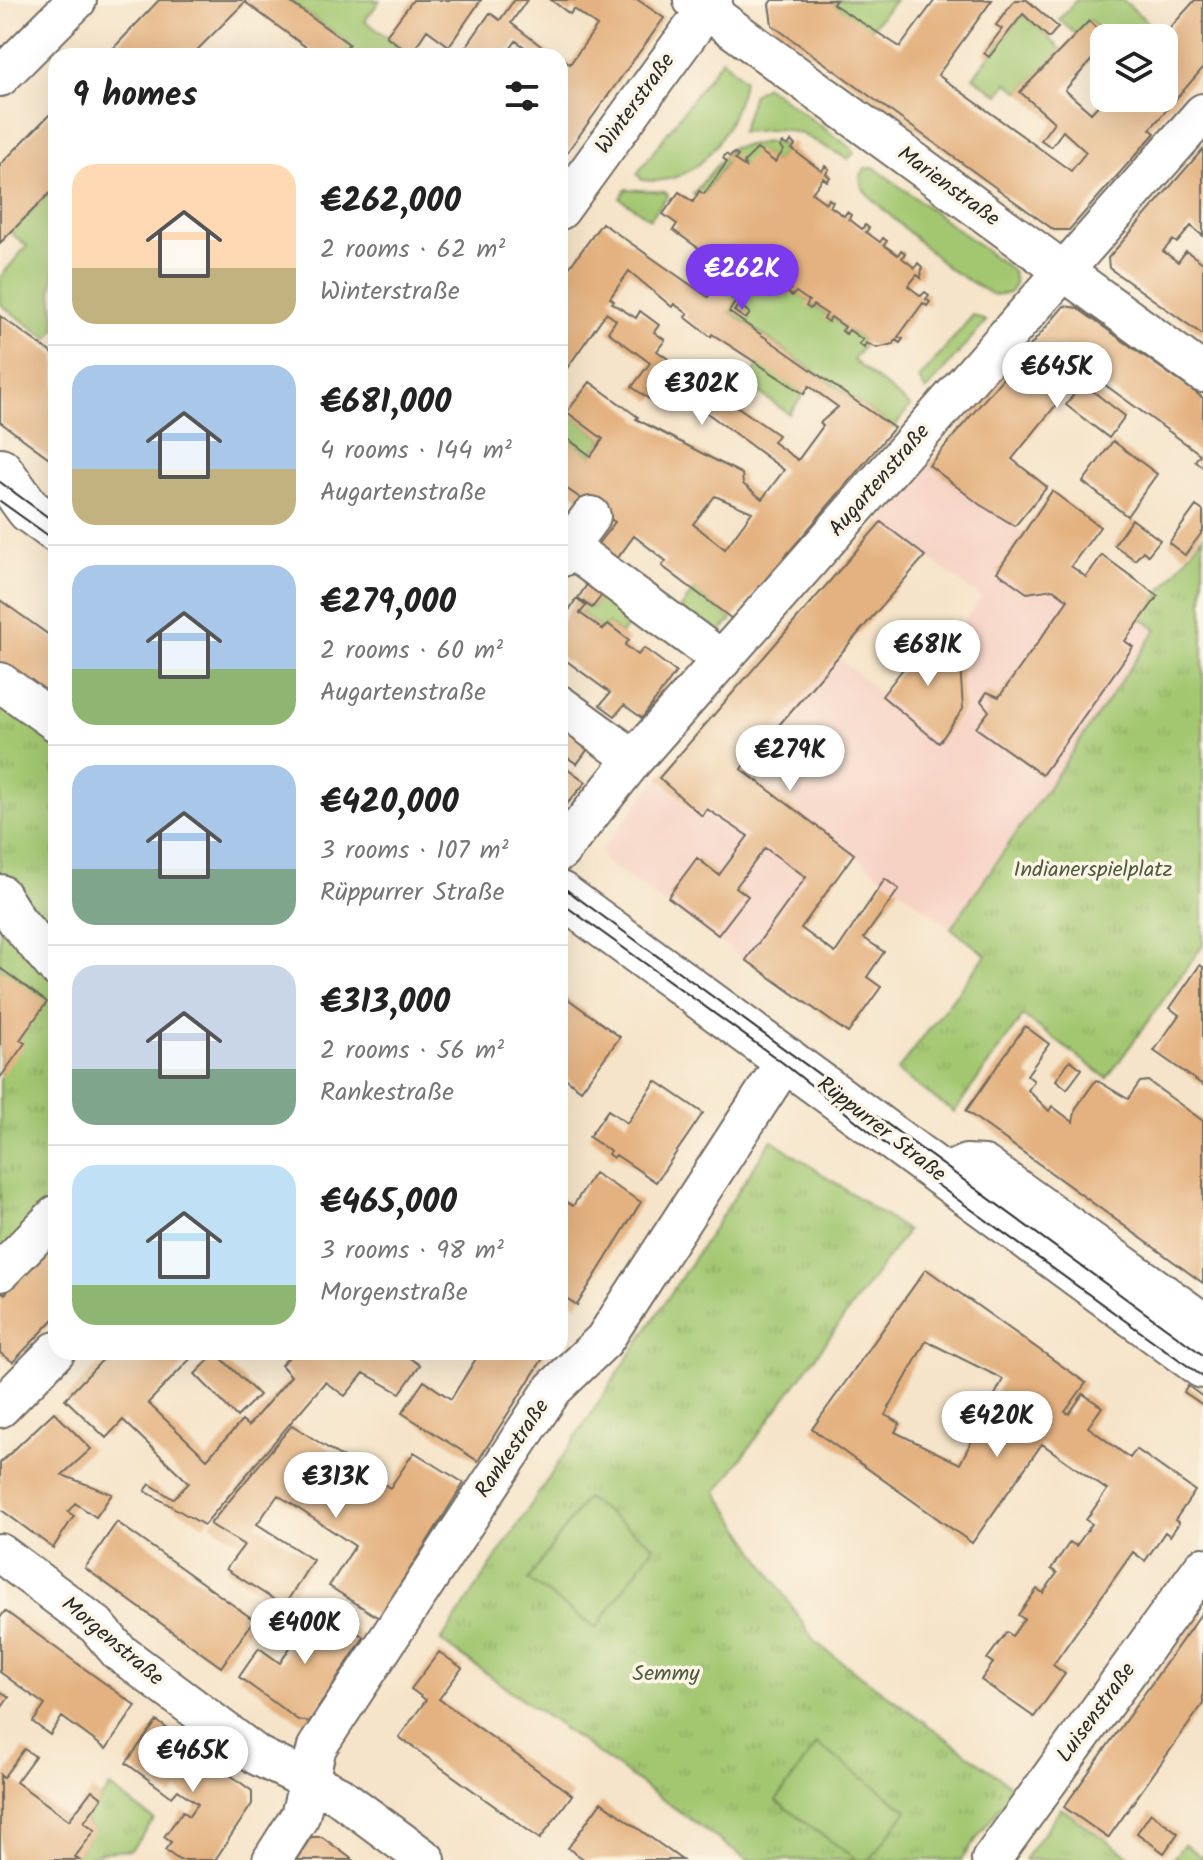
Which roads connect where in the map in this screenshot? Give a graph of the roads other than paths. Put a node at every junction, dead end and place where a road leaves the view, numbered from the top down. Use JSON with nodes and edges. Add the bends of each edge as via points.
{"nodes":[{"id":1,"x":77,"y":0,"type":"edge"},
{"id":2,"x":704,"y":3,"type":"edge"},
{"id":3,"x":0,"y":77,"type":"edge"},
{"id":4,"x":1203,"y":113,"type":"edge"},
{"id":5,"x":568,"y":198,"type":"edge"},
{"id":6,"x":1064,"y":273,"type":"junction"},
{"id":7,"x":1203,"y":373,"type":"edge"},
{"id":8,"x":0,"y":470,"type":"edge"},
{"id":9,"x":28,"y":515,"type":"edge"},
{"id":10,"x":591,"y":516,"type":"dead end"},
{"id":11,"x":568,"y":548,"type":"edge"},
{"id":12,"x":568,"y":556,"type":"edge"},
{"id":13,"x":722,"y":660,"type":"junction"},
{"id":14,"x":0,"y":682,"type":"edge"},
{"id":15,"x":568,"y":711,"type":"edge"},
{"id":16,"x":48,"y":716,"type":"edge"},
{"id":17,"x":634,"y":759,"type":"junction"},
{"id":18,"x":568,"y":842,"type":"edge"},
{"id":19,"x":0,"y":894,"type":"edge"},
{"id":20,"x":568,"y":900,"type":"edge"},
{"id":21,"x":48,"y":958,"type":"edge"},
{"id":22,"x":788,"y":1057,"type":"junction"},
{"id":23,"x":939,"y":1176,"type":"junction"},
{"id":24,"x":48,"y":1223,"type":"edge"},
{"id":25,"x":0,"y":1272,"type":"edge"},
{"id":26,"x":1203,"y":1322,"type":"edge"},
{"id":27,"x":48,"y":1359,"type":"edge"},
{"id":28,"x":1203,"y":1366,"type":"edge"},
{"id":29,"x":0,"y":1408,"type":"edge"},
{"id":30,"x":0,"y":1553,"type":"edge"},
{"id":31,"x":1203,"y":1567,"type":"edge"},
{"id":32,"x":308,"y":1780,"type":"junction"},
{"id":33,"x":272,"y":1860,"type":"edge"},
{"id":34,"x":426,"y":1860,"type":"edge"},
{"id":35,"x":991,"y":1860,"type":"edge"}],
"edges":[{"from":1,"to":3,"type":"street"},
{"from":2,"to":5,"type":"street","name":"Winterstraße"},
{"from":2,"to":6,"type":"street","name":"Marienstraße"},
{"from":4,"to":6,"type":"street","name":"Augartenstraße"},
{"from":6,"to":7,"type":"street","name":"Marienstraße"},
{"from":6,"to":13,"type":"street","name":"Augartenstraße"},
{"from":8,"to":9,"type":"main road"},
{"from":10,"to":11,"type":"street"},
{"from":12,"to":13,"type":"street"},
{"from":13,"to":17,"type":"street","name":"Augartenstraße"},
{"from":14,"to":16,"type":"street"},
{"from":15,"to":17,"type":"street"},
{"from":17,"to":18,"type":"street","name":"Augartenstraße"},
{"from":19,"to":21,"type":"street"},
{"from":20,"to":22,"type":"main road","name":"Rüppurrer Straße"},
{"from":22,"to":23,"type":"main road","name":"Rüppurrer Straße"},
{"from":22,"to":32,"type":"street","name":"Rankestraße","via":[[604,1340],[553,1389],[413,1599],[317,1747]]},
{"from":23,"to":26,"type":"street","via":[[966,1164],[984,1165]]},
{"from":23,"to":28,"type":"main road","name":"Rüppurrer Straße"},
{"from":24,"to":25,"type":"street"},
{"from":27,"to":29,"type":"street"},
{"from":30,"to":32,"type":"street","name":"Morgenstraße","via":[[96,1625],[119,1652],[258,1756]]},
{"from":31,"to":35,"type":"street","name":"Luisenstraße"},
{"from":32,"to":33,"type":"street","name":"Rankestraße","via":[[300,1816]]},
{"from":32,"to":34,"type":"street","name":"Morgenstraße","via":[[338,1795]]}]}
